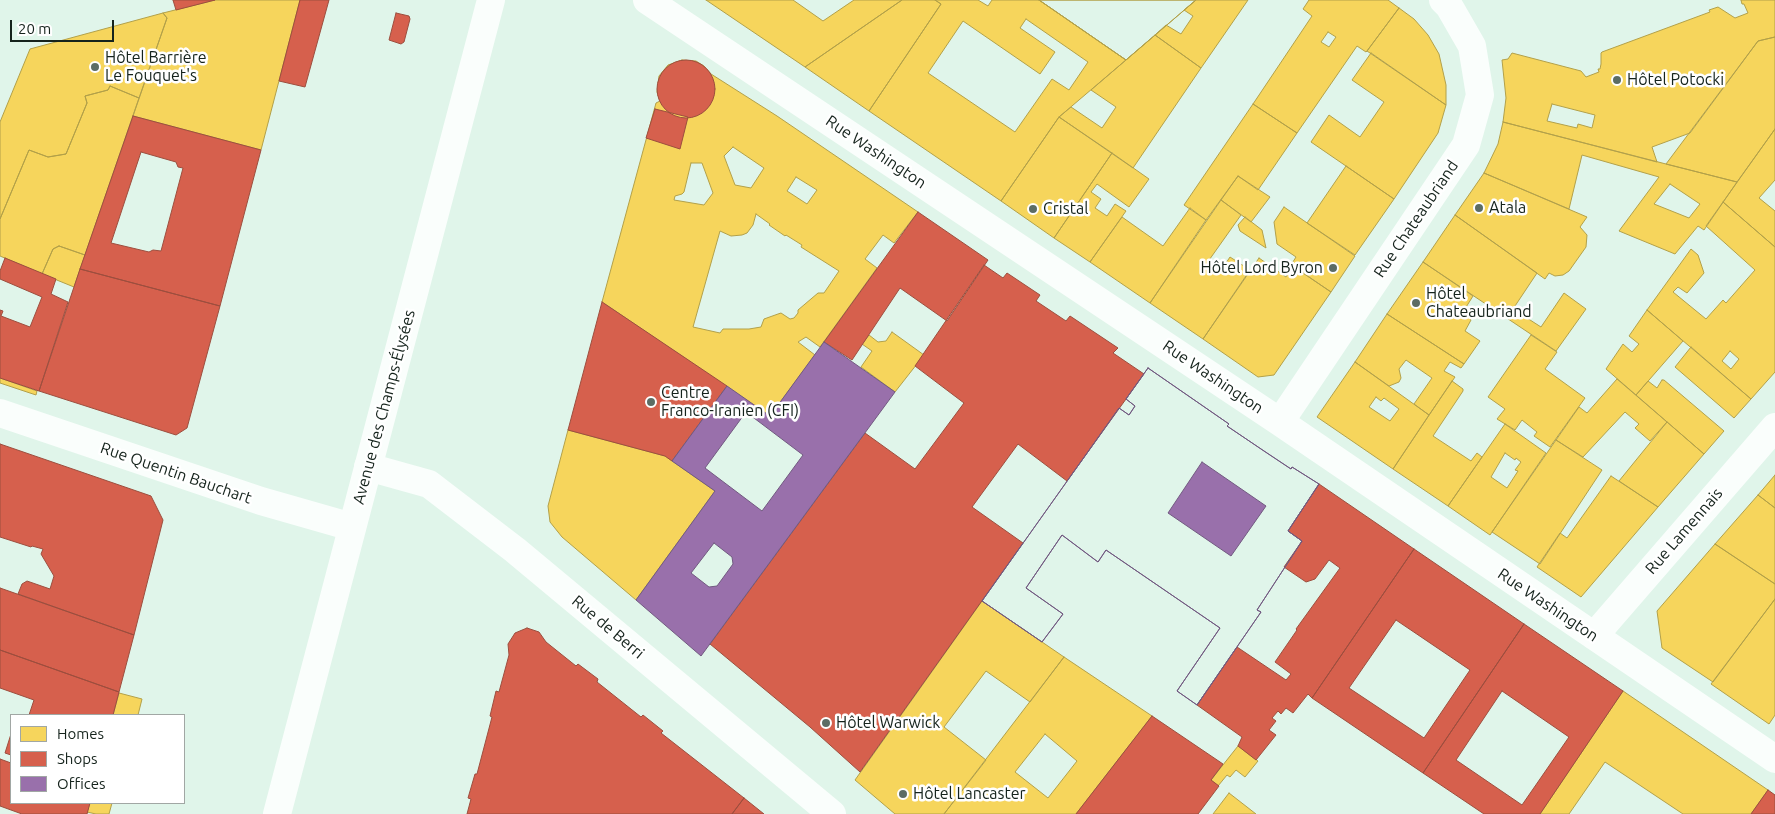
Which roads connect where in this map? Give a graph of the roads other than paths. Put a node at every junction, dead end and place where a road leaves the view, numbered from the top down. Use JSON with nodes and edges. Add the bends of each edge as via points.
{"nodes":[{"id":1,"x":491,"y":0,"type":"edge"},
{"id":2,"x":647,"y":0,"type":"edge"},
{"id":3,"x":1444,"y":0,"type":"edge"},
{"id":4,"x":0,"y":413,"type":"edge"},
{"id":5,"x":1280,"y":422,"type":"junction"},
{"id":6,"x":1775,"y":426,"type":"edge"},
{"id":7,"x":368,"y":467,"type":"junction"},
{"id":8,"x":352,"y":528,"type":"junction"},
{"id":9,"x":1594,"y":636,"type":"junction"},
{"id":10,"x":1775,"y":759,"type":"edge"},
{"id":11,"x":277,"y":814,"type":"edge"},
{"id":12,"x":832,"y":814,"type":"edge"}],
"edges":[{"from":1,"to":7,"type":"street","name":"Avenue des Champs-Élysées"},
{"from":2,"to":5,"type":"street","name":"Rue Washington"},
{"from":3,"to":5,"type":"street","name":"Rue Chateaubriand","via":[[1472,46],[1480,95],[1466,145]]},
{"from":4,"to":8,"type":"street","name":"Rue Quentin Bauchart","via":[[260,501]]},
{"from":5,"to":9,"type":"street","name":"Rue Washington"},
{"from":6,"to":9,"type":"street","name":"Rue Lamennais"},
{"from":7,"to":8,"type":"street","name":"Avenue des Champs-Élysées"},
{"from":7,"to":12,"type":"street","name":"Rue de Berri","via":[[429,484],[515,550]]},
{"from":8,"to":11,"type":"street","name":"Avenue des Champs-Élysées"},
{"from":9,"to":10,"type":"street","name":"Rue Washington"}]}
